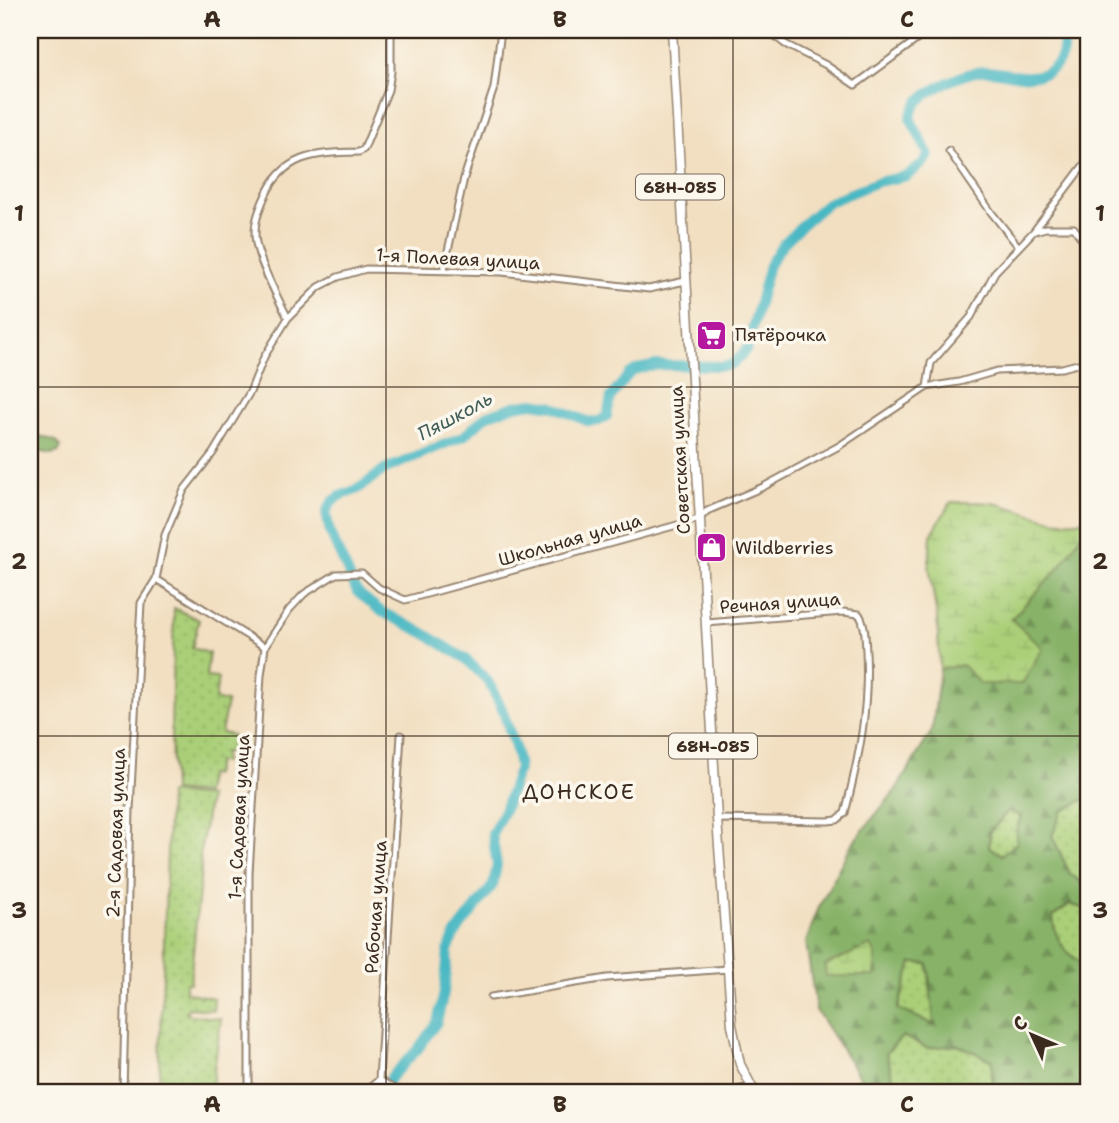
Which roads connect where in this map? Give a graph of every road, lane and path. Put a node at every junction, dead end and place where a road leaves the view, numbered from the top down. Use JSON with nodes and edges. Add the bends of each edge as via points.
{"nodes":[{"id":1,"x":391,"y":30,"type":"edge"},
{"id":2,"x":501,"y":30,"type":"edge"},
{"id":3,"x":672,"y":30,"type":"edge"},
{"id":4,"x":767,"y":30,"type":"edge"},
{"id":5,"x":930,"y":30,"type":"edge"},
{"id":6,"x":949,"y":151,"type":"dead end"},
{"id":7,"x":1089,"y":158,"type":"edge"},
{"id":8,"x":1034,"y":231,"type":"junction"},
{"id":9,"x":1018,"y":246,"type":"junction"},
{"id":10,"x":1089,"y":249,"type":"edge"},
{"id":11,"x":444,"y":269,"type":"junction"},
{"id":12,"x":685,"y":281,"type":"junction"},
{"id":13,"x":288,"y":318,"type":"junction"},
{"id":14,"x":1089,"y":361,"type":"edge"},
{"id":15,"x":927,"y":387,"type":"junction"},
{"id":16,"x":699,"y":519,"type":"junction"},
{"id":17,"x":336,"y":574,"type":"joint"},
{"id":18,"x":156,"y":579,"type":"junction"},
{"id":19,"x":706,"y":623,"type":"junction"},
{"id":20,"x":265,"y":647,"type":"junction"},
{"id":21,"x":401,"y":735,"type":"dead end"},
{"id":22,"x":717,"y":819,"type":"junction"},
{"id":23,"x":728,"y":969,"type":"junction"},
{"id":24,"x":491,"y":997,"type":"dead end"},
{"id":25,"x":379,"y":1080,"type":"junction"},
{"id":26,"x":753,"y":1090,"type":"edge"},
{"id":27,"x":123,"y":1093,"type":"edge"},
{"id":28,"x":249,"y":1093,"type":"edge"},
{"id":29,"x":363,"y":1093,"type":"edge"},
{"id":30,"x":399,"y":1093,"type":"edge"},
{"id":31,"x":724,"y":1093,"type":"edge"}],
"edges":[{"from":1,"to":13,"type":"street","via":[[388,90],[364,149],[308,155],[284,167],[268,187],[254,222],[256,245]]},
{"from":2,"to":11,"type":"street","via":[[494,88],[464,178]]},
{"from":3,"to":12,"type":"main road","name":"Советская улица","number":"68Н-085"},
{"from":4,"to":5,"type":"street","via":[[855,85]]},
{"from":6,"to":9,"type":"street"},
{"from":7,"to":8,"type":"street"},
{"from":8,"to":9,"type":"street"},
{"from":8,"to":10,"type":"street","via":[[1074,229]]},
{"from":9,"to":15,"type":"street","via":[[995,272],[971,317],[931,363]]},
{"from":11,"to":12,"type":"street","name":"1-я Полевая улица","via":[[649,289]]},
{"from":11,"to":13,"type":"street","name":"1-я Полевая улица","via":[[366,269],[338,277],[319,287]]},
{"from":12,"to":16,"type":"main road","name":"Советская улица","number":"68Н-085"},
{"from":13,"to":18,"type":"street","name":"1-я Полевая улица","via":[[264,357],[250,392],[184,490],[165,535]]},
{"from":14,"to":15,"type":"street","name":"Школьная улица","via":[[1062,368],[997,371]]},
{"from":15,"to":16,"type":"street","name":"Школьная улица","via":[[839,446]]},
{"from":16,"to":17,"type":"street","name":"Школьная улица","via":[[405,600],[379,588],[362,573]]},
{"from":16,"to":19,"type":"main road","name":"Советская улица","number":"68Н-085"},
{"from":17,"to":20,"type":"street","name":"1-я Садовая улица","via":[[304,594]]},
{"from":18,"to":20,"type":"street"},
{"from":18,"to":27,"type":"street","name":"2-я Садовая улица","via":[[141,603]]},
{"from":19,"to":22,"type":"main road","name":"Советская улица","number":"68Н-085"},
{"from":19,"to":22,"type":"street","name":"Речная улица","via":[[859,614],[867,679],[865,721],[845,813],[828,821]]},
{"from":20,"to":28,"type":"street","name":"1-я Садовая улица","via":[[249,873]]},
{"from":21,"to":25,"type":"street","name":"Рабочая улица"},
{"from":22,"to":23,"type":"main road","name":"Советская улица","number":"68Н-085"},
{"from":23,"to":24,"type":"street","via":[[607,978]]},
{"from":23,"to":26,"type":"main road","name":"Советская улица","number":"68Н-085","via":[[733,1038]]},
{"from":25,"to":29,"type":"street"},
{"from":25,"to":30,"type":"street"},
{"from":26,"to":31,"type":"street"}]}
